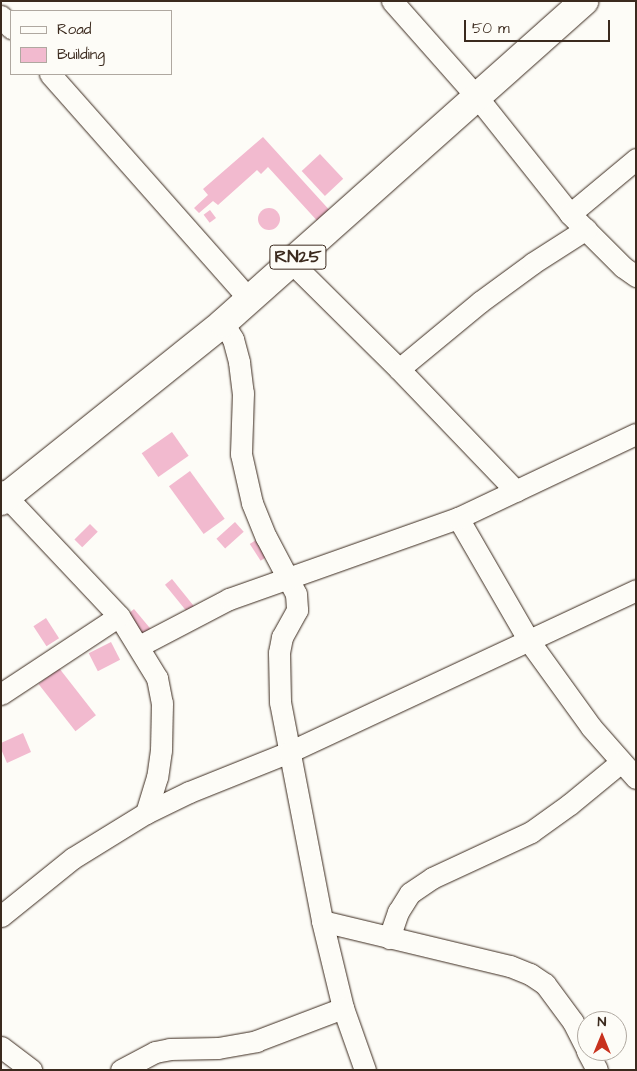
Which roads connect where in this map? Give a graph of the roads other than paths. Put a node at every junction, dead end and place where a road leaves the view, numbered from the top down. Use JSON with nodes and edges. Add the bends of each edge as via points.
{"nodes":[{"id":1,"x":392,"y":1,"type":"edge"},
{"id":2,"x":584,"y":1,"type":"edge"},
{"id":3,"x":1,"y":16,"type":"edge"},
{"id":4,"x":10,"y":27,"type":"edge"},
{"id":5,"x":51,"y":75,"type":"edge"},
{"id":6,"x":477,"y":97,"type":"junction"},
{"id":7,"x":636,"y":159,"type":"edge"},
{"id":8,"x":570,"y":214,"type":"junction"},
{"id":9,"x":586,"y":229,"type":"junction"},
{"id":10,"x":292,"y":263,"type":"junction"},
{"id":11,"x":636,"y":276,"type":"edge"},
{"id":12,"x":249,"y":299,"type":"junction"},
{"id":13,"x":223,"y":323,"type":"junction"},
{"id":14,"x":399,"y":369,"type":"junction"},
{"id":15,"x":636,"y":434,"type":"edge"},
{"id":16,"x":516,"y":491,"type":"junction"},
{"id":17,"x":3,"y":496,"type":"edge"},
{"id":18,"x":458,"y":518,"type":"junction"},
{"id":19,"x":289,"y":579,"type":"junction"},
{"id":20,"x":636,"y":590,"type":"edge"},
{"id":21,"x":118,"y":616,"type":"junction"},
{"id":22,"x":528,"y":641,"type":"junction"},
{"id":23,"x":139,"y":646,"type":"junction"},
{"id":24,"x":1,"y":694,"type":"edge"},
{"id":25,"x":289,"y":752,"type":"junction"},
{"id":26,"x":622,"y":762,"type":"junction"},
{"id":27,"x":636,"y":778,"type":"edge"},
{"id":28,"x":146,"y":813,"type":"junction"},
{"id":29,"x":1,"y":916,"type":"edge"},
{"id":30,"x":322,"y":921,"type":"junction"},
{"id":31,"x":389,"y":938,"type":"junction"},
{"id":32,"x":343,"y":1008,"type":"junction"},
{"id":33,"x":577,"y":1030,"type":"edge"},
{"id":34,"x":1,"y":1047,"type":"edge"},
{"id":35,"x":31,"y":1070,"type":"edge"},
{"id":36,"x":121,"y":1070,"type":"edge"},
{"id":37,"x":365,"y":1070,"type":"edge"}],
"edges":[{"from":1,"to":6,"type":"street"},
{"from":2,"to":6,"type":"main road","number":"RN25"},
{"from":3,"to":4,"type":"street"},
{"from":5,"to":12,"type":"street"},
{"from":6,"to":8,"type":"street"},
{"from":6,"to":10,"type":"main road","number":"RN25"},
{"from":7,"to":8,"type":"street"},
{"from":8,"to":9,"type":"street"},
{"from":9,"to":11,"type":"street"},
{"from":9,"to":14,"type":"street","via":[[480,302]]},
{"from":10,"to":12,"type":"main road","number":"RN25"},
{"from":10,"to":14,"type":"street"},
{"from":12,"to":13,"type":"main road","number":"RN25"},
{"from":13,"to":17,"type":"main road","number":"RN25"},
{"from":13,"to":19,"type":"street","via":[[233,339],[239,362],[243,393],[241,454],[252,503]]},
{"from":14,"to":16,"type":"street"},
{"from":15,"to":16,"type":"street"},
{"from":16,"to":18,"type":"street"},
{"from":17,"to":21,"type":"street"},
{"from":18,"to":19,"type":"street"},
{"from":18,"to":22,"type":"street"},
{"from":19,"to":23,"type":"street","via":[[229,600]]},
{"from":19,"to":25,"type":"street","via":[[296,594],[297,610],[282,636],[279,653],[280,702]]},
{"from":20,"to":22,"type":"street"},
{"from":21,"to":23,"type":"street"},
{"from":21,"to":24,"type":"street"},
{"from":22,"to":25,"type":"street"},
{"from":22,"to":26,"type":"street","via":[[591,727]]},
{"from":23,"to":28,"type":"street","via":[[157,678],[162,703],[161,750]]},
{"from":25,"to":28,"type":"street","via":[[197,788]]},
{"from":25,"to":30,"type":"street"},
{"from":26,"to":27,"type":"street"},
{"from":26,"to":31,"type":"street","via":[[531,832],[432,878],[410,893],[398,912]]},
{"from":28,"to":29,"type":"street","via":[[73,858]]},
{"from":30,"to":31,"type":"street"},
{"from":30,"to":32,"type":"street"},
{"from":31,"to":33,"type":"street","via":[[510,966],[530,974],[545,984]]},
{"from":32,"to":36,"type":"street","via":[[256,1041],[218,1048],[155,1052]]},
{"from":32,"to":37,"type":"street"},
{"from":34,"to":35,"type":"street"}]}
